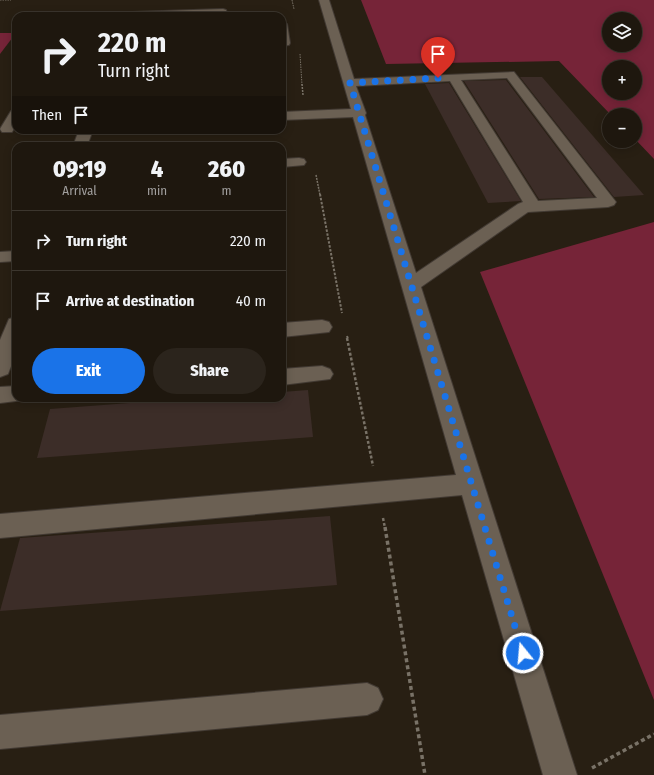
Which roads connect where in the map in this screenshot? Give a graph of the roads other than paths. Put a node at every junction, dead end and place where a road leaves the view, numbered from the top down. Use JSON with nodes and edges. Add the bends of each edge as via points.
{"nodes":[{"id":1,"x":324,"y":0,"type":"edge"},
{"id":2,"x":106,"y":5,"type":"dead end"},
{"id":3,"x":103,"y":12,"type":"edge"},
{"id":4,"x":453,"y":77,"type":"junction"},
{"id":5,"x":350,"y":83,"type":"junction"},
{"id":6,"x":360,"y":113,"type":"junction"},
{"id":7,"x":286,"y":116,"type":"edge"},
{"id":8,"x":299,"y":162,"type":"dead end"},
{"id":9,"x":286,"y":163,"type":"edge"},
{"id":10,"x":533,"y":206,"type":"junction"},
{"id":11,"x":12,"y":256,"type":"edge"},
{"id":12,"x":0,"y":257,"type":"edge"},
{"id":13,"x":412,"y":284,"type":"junction"},
{"id":14,"x":322,"y":327,"type":"dead end"},
{"id":15,"x":286,"y":330,"type":"edge"},
{"id":16,"x":12,"y":346,"type":"edge"},
{"id":17,"x":0,"y":369,"type":"edge"},
{"id":18,"x":322,"y":374,"type":"dead end"},
{"id":19,"x":286,"y":377,"type":"edge"},
{"id":20,"x":12,"y":394,"type":"edge"},
{"id":21,"x":0,"y":395,"type":"edge"},
{"id":22,"x":472,"y":484,"type":"junction"},
{"id":23,"x":0,"y":526,"type":"edge"},
{"id":24,"x":367,"y":699,"type":"dead end"},
{"id":25,"x":0,"y":732,"type":"edge"},
{"id":26,"x":560,"y":775,"type":"edge"}],
"edges":[{"from":1,"to":5,"type":"street"},
{"from":2,"to":3,"type":"street"},
{"from":4,"to":5,"type":"street"},
{"from":4,"to":10,"type":"street"},
{"from":4,"to":10,"type":"street","via":[[510,74],[608,202]]},
{"from":5,"to":6,"type":"street"},
{"from":6,"to":7,"type":"street"},
{"from":6,"to":13,"type":"street"},
{"from":8,"to":9,"type":"street"},
{"from":10,"to":13,"type":"street","via":[[524,207]]},
{"from":11,"to":12,"type":"street"},
{"from":13,"to":22,"type":"street"},
{"from":14,"to":15,"type":"street"},
{"from":16,"to":17,"type":"street"},
{"from":18,"to":19,"type":"street"},
{"from":20,"to":21,"type":"street"},
{"from":22,"to":23,"type":"street"},
{"from":22,"to":26,"type":"street"},
{"from":24,"to":25,"type":"street"}]}
